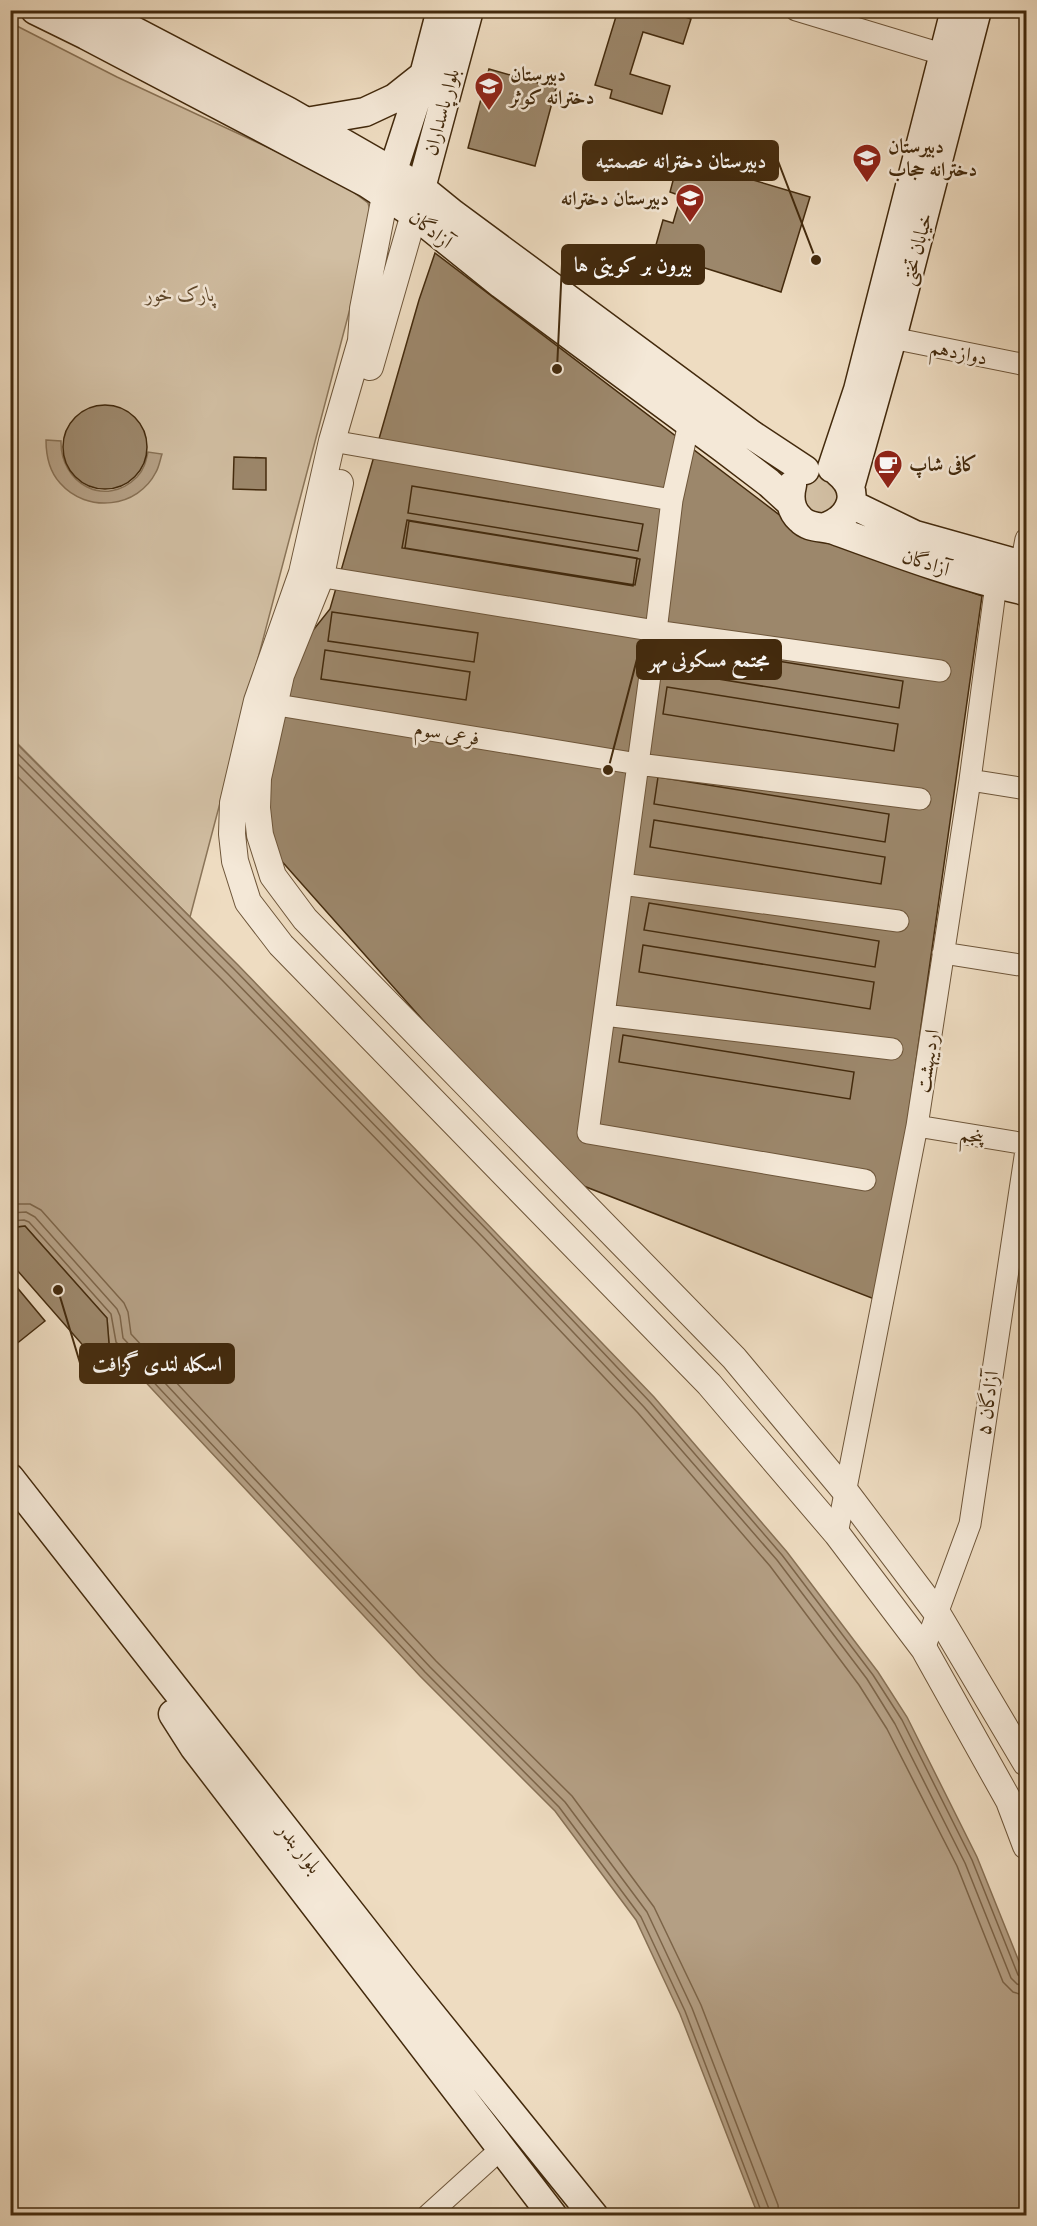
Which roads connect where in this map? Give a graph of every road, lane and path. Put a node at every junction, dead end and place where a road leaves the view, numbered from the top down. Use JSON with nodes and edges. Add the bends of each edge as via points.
{"nodes":[{"id":1,"x":35,"y":10,"type":"edge"},
{"id":2,"x":94,"y":10,"type":"edge"},
{"id":3,"x":441,"y":10,"type":"edge"},
{"id":4,"x":469,"y":10,"type":"edge"},
{"id":5,"x":796,"y":10,"type":"edge"},
{"id":6,"x":955,"y":10,"type":"edge"},
{"id":7,"x":977,"y":10,"type":"edge"},
{"id":8,"x":945,"y":55,"type":"junction"},
{"id":9,"x":424,"y":75,"type":"junction"},
{"id":10,"x":306,"y":122,"type":"junction"},
{"id":11,"x":389,"y":183,"type":"junction"},
{"id":12,"x":417,"y":201,"type":"junction"},
{"id":13,"x":892,"y":338,"type":"junction"},
{"id":14,"x":1026,"y":365,"type":"edge"},
{"id":15,"x":690,"y":423,"type":"junction"},
{"id":16,"x":340,"y":442,"type":"junction"},
{"id":17,"x":835,"y":482,"type":"junction"},
{"id":18,"x":672,"y":500,"type":"junction"},
{"id":19,"x":791,"y":503,"type":"junction"},
{"id":20,"x":826,"y":527,"type":"junction"},
{"id":21,"x":1025,"y":565,"type":"edge"},
{"id":22,"x":311,"y":575,"type":"junction"},
{"id":23,"x":996,"y":584,"type":"junction"},
{"id":24,"x":656,"y":631,"type":"junction"},
{"id":25,"x":940,"y":671,"type":"dead end"},
{"id":26,"x":256,"y":701,"type":"junction"},
{"id":27,"x":638,"y":764,"type":"junction"},
{"id":28,"x":970,"y":780,"type":"junction"},
{"id":29,"x":1026,"y":789,"type":"edge"},
{"id":30,"x":920,"y":799,"type":"dead end"},
{"id":31,"x":622,"y":884,"type":"junction"},
{"id":32,"x":898,"y":921,"type":"dead end"},
{"id":33,"x":943,"y":953,"type":"junction"},
{"id":34,"x":1026,"y":966,"type":"edge"},
{"id":35,"x":604,"y":1016,"type":"junction"},
{"id":36,"x":892,"y":1049,"type":"dead end"},
{"id":37,"x":917,"y":1126,"type":"junction"},
{"id":38,"x":1026,"y":1144,"type":"edge"},
{"id":39,"x":1026,"y":1150,"type":"edge"},
{"id":40,"x":865,"y":1180,"type":"dead end"},
{"id":41,"x":10,"y":1478,"type":"edge"},
{"id":42,"x":845,"y":1491,"type":"junction"},
{"id":43,"x":10,"y":1500,"type":"edge"},
{"id":44,"x":837,"y":1534,"type":"junction"},
{"id":45,"x":937,"y":1613,"type":"junction"},
{"id":46,"x":924,"y":1649,"type":"junction"},
{"id":47,"x":1026,"y":1763,"type":"edge"},
{"id":48,"x":1026,"y":1846,"type":"edge"},
{"id":49,"x":502,"y":2148,"type":"junction"},
{"id":50,"x":427,"y":2216,"type":"edge"},
{"id":51,"x":553,"y":2216,"type":"edge"},
{"id":52,"x":594,"y":2216,"type":"edge"}],
"edges":[{"from":1,"to":11,"type":"main road","name":"آزادگان","via":[[357,178]]},
{"from":2,"to":10,"type":"main road","name":"آزادگان"},
{"from":3,"to":9,"type":"main road","name":"بلوار پاسداران"},
{"from":4,"to":12,"type":"main road","name":"بلوار پاسداران"},
{"from":5,"to":8,"type":"street"},
{"from":6,"to":8,"type":"main road","name":"خیابان تختی"},
{"from":7,"to":13,"type":"main road","name":"خیابان تختی"},
{"from":8,"to":17,"type":"main road","name":"خیابان تختی"},
{"from":9,"to":10,"type":"main road","via":[[395,98],[365,112]]},
{"from":9,"to":11,"type":"main road","name":"بلوار پاسداران"},
{"from":10,"to":11,"type":"main road","name":"آزادگان"},
{"from":11,"to":12,"type":"main road","name":"آزادگان"},
{"from":11,"to":16,"type":"street"},
{"from":12,"to":15,"type":"main road","name":"آزادگان","via":[[501,284]]},
{"from":12,"to":16,"type":"street"},
{"from":12,"to":17,"type":"main road","name":"آزادگان","via":[[453,214],[743,428]]},
{"from":13,"to":14,"type":"street","name":"دوازدهم"},
{"from":13,"to":17,"type":"main road","name":"خیابان تختی"},
{"from":15,"to":18,"type":"street"},
{"from":15,"to":19,"type":"main road","name":"آزادگان"},
{"from":16,"to":18,"type":"street"},
{"from":16,"to":22,"type":"street"},
{"from":17,"to":19,"type":"main road","via":[[792,484]]},
{"from":17,"to":20,"type":"main road","via":[[846,515]]},
{"from":17,"to":21,"type":"main road","name":"آزادگان","via":[[915,535]]},
{"from":18,"to":24,"type":"street"},
{"from":19,"to":20,"type":"main road","via":[[794,512],[808,525]]},
{"from":20,"to":23,"type":"main road","name":"آزادگان"},
{"from":21,"to":23,"type":"main road","name":"آزادگان"},
{"from":22,"to":24,"type":"street"},
{"from":22,"to":26,"type":"street"},
{"from":22,"to":42,"type":"street","via":[[281,675],[258,778],[260,835],[273,876],[305,920],[734,1358]]},
{"from":23,"to":28,"type":"street","name":"اردیبهشت"},
{"from":24,"to":25,"type":"street"},
{"from":24,"to":27,"type":"street"},
{"from":26,"to":27,"type":"street","name":"فرعی سوم"},
{"from":26,"to":44,"type":"street","via":[[233,804],[235,861],[248,902],[281,945],[709,1384]]},
{"from":27,"to":30,"type":"street","name":"فرعی سوم"},
{"from":27,"to":31,"type":"street"},
{"from":28,"to":29,"type":"street"},
{"from":28,"to":33,"type":"street","name":"اردیبهشت"},
{"from":31,"to":32,"type":"street"},
{"from":31,"to":35,"type":"street"},
{"from":33,"to":34,"type":"street"},
{"from":33,"to":37,"type":"street","name":"اردیبهشت"},
{"from":35,"to":36,"type":"street"},
{"from":35,"to":40,"type":"street","via":[[588,1133]]},
{"from":37,"to":38,"type":"street","name":"پنجم"},
{"from":37,"to":42,"type":"street","name":"اردیبهشت"},
{"from":39,"to":45,"type":"street","name":"آزادگان ۵","via":[[970,1524]]},
{"from":41,"to":52,"type":"main road","name":"بلوار بندر"},
{"from":42,"to":44,"type":"street","name":"اردیبهشت"},
{"from":42,"to":45,"type":"street"},
{"from":43,"to":49,"type":"main road","name":"بلوار بندر"},
{"from":44,"to":46,"type":"street"},
{"from":45,"to":46,"type":"street","name":"آزادگان ۵"},
{"from":45,"to":47,"type":"street"},
{"from":46,"to":48,"type":"street","via":[[1009,1801]]},
{"from":49,"to":50,"type":"street"},
{"from":49,"to":51,"type":"main road","name":"بلوار بندر"}]}
